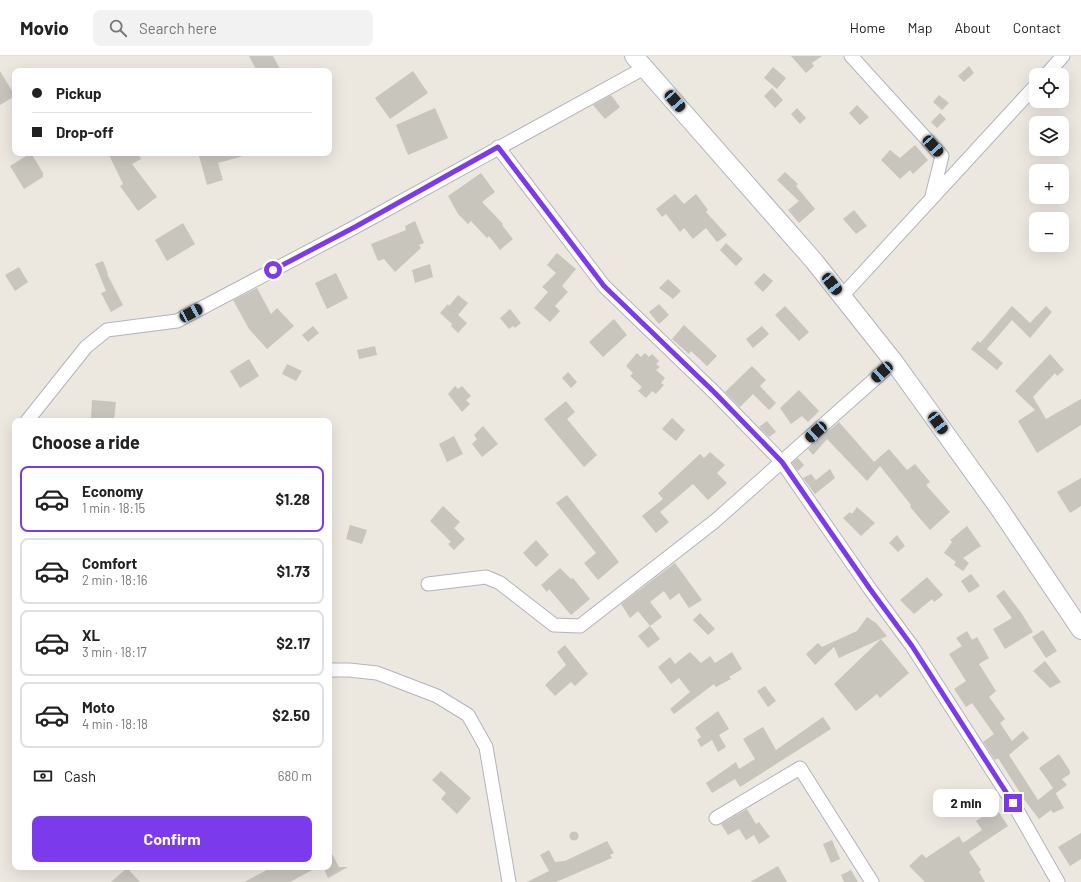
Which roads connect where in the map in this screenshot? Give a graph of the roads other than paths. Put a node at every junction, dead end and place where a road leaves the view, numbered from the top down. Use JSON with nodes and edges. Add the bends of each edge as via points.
{"nodes":[{"id":1,"x":851,"y":56,"type":"edge"},
{"id":2,"x":1063,"y":56,"type":"edge"},
{"id":3,"x":640,"y":62,"type":"edge"},
{"id":4,"x":1052,"y":68,"type":"edge"},
{"id":5,"x":1029,"y":93,"type":"edge"},
{"id":6,"x":498,"y":147,"type":"junction"},
{"id":7,"x":932,"y":198,"type":"junction"},
{"id":8,"x":842,"y":296,"type":"junction"},
{"id":9,"x":894,"y":362,"type":"junction"},
{"id":10,"x":29,"y":418,"type":"edge"},
{"id":11,"x":782,"y":462,"type":"junction"},
{"id":12,"x":428,"y":584,"type":"dead end"},
{"id":13,"x":1081,"y":630,"type":"edge"},
{"id":14,"x":332,"y":670,"type":"edge"},
{"id":15,"x":716,"y":818,"type":"dead end"},
{"id":16,"x":509,"y":882,"type":"edge"},
{"id":17,"x":872,"y":882,"type":"edge"},
{"id":18,"x":1058,"y":882,"type":"edge"}],
"edges":[{"from":1,"to":7,"type":"street","via":[[942,156]]},
{"from":2,"to":4,"type":"street"},
{"from":3,"to":6,"type":"street"},
{"from":3,"to":8,"type":"main road"},
{"from":5,"to":7,"type":"street"},
{"from":6,"to":10,"type":"street","via":[[355,227],[177,321],[106,330],[86,347]]},
{"from":6,"to":11,"type":"street","via":[[604,286]]},
{"from":7,"to":8,"type":"street"},
{"from":8,"to":9,"type":"main road"},
{"from":9,"to":11,"type":"street"},
{"from":9,"to":13,"type":"main road","via":[[999,508]]},
{"from":11,"to":12,"type":"street","via":[[715,520],[580,626],[554,625],[500,583],[486,576]]},
{"from":11,"to":18,"type":"street","via":[[912,646],[1013,803]]},
{"from":14,"to":16,"type":"street","via":[[377,673],[436,696],[468,715],[486,747]]},
{"from":15,"to":17,"type":"street","via":[[800,768]]}]}
